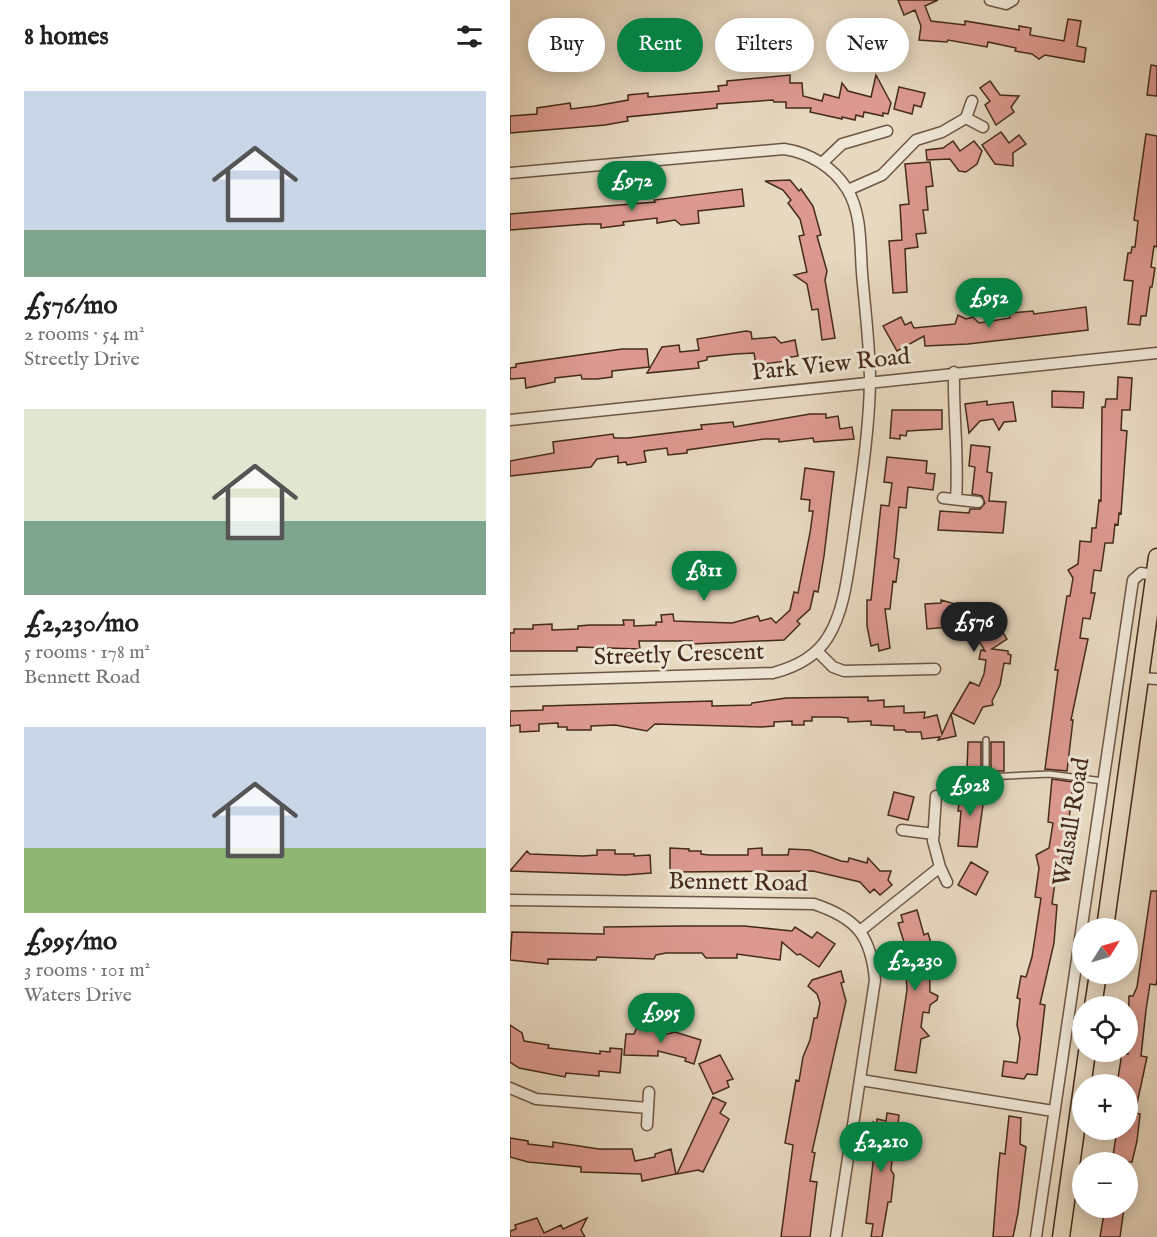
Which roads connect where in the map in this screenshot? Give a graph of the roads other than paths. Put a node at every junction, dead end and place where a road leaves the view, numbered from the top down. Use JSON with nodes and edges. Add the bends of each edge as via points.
{"nodes":[{"id":1,"x":990,"y":0,"type":"edge"},
{"id":2,"x":1013,"y":0,"type":"edge"},
{"id":3,"x":972,"y":101,"type":"dead end"},
{"id":4,"x":966,"y":118,"type":"junction"},
{"id":5,"x":982,"y":127,"type":"dead end"},
{"id":6,"x":888,"y":131,"type":"dead end"},
{"id":7,"x":822,"y":164,"type":"junction"},
{"id":8,"x":510,"y":173,"type":"edge"},
{"id":9,"x":848,"y":190,"type":"junction"},
{"id":10,"x":1157,"y":353,"type":"edge"},
{"id":11,"x":954,"y":372,"type":"junction"},
{"id":12,"x":870,"y":382,"type":"junction"},
{"id":13,"x":510,"y":420,"type":"edge"},
{"id":14,"x":944,"y":498,"type":"dead end"},
{"id":15,"x":956,"y":499,"type":"junction"},
{"id":16,"x":978,"y":502,"type":"dead end"},
{"id":17,"x":1157,"y":556,"type":"edge"},
{"id":18,"x":1154,"y":575,"type":"junction"},
{"id":19,"x":817,"y":651,"type":"junction"},
{"id":20,"x":935,"y":669,"type":"dead end"},
{"id":21,"x":1149,"y":679,"type":"edge"},
{"id":22,"x":510,"y":681,"type":"edge"},
{"id":23,"x":986,"y":740,"type":"dead end"},
{"id":24,"x":1103,"y":781,"type":"junction"},
{"id":25,"x":936,"y":796,"type":"dead end"},
{"id":26,"x":902,"y":830,"type":"dead end"},
{"id":27,"x":934,"y":834,"type":"junction"},
{"id":28,"x":940,"y":867,"type":"junction"},
{"id":29,"x":947,"y":882,"type":"dead end"},
{"id":30,"x":510,"y":900,"type":"edge"},
{"id":31,"x":1107,"y":918,"type":"edge"},
{"id":32,"x":860,"y":931,"type":"junction"},
{"id":33,"x":1086,"y":1062,"type":"edge"},
{"id":34,"x":861,"y":1080,"type":"junction"},
{"id":35,"x":510,"y":1088,"type":"edge"},
{"id":36,"x":649,"y":1092,"type":"dead end"},
{"id":37,"x":648,"y":1108,"type":"junction"},
{"id":38,"x":1053,"y":1111,"type":"junction"},
{"id":39,"x":647,"y":1125,"type":"dead end"},
{"id":40,"x":836,"y":1237,"type":"edge"},
{"id":41,"x":1036,"y":1237,"type":"edge"},
{"id":42,"x":1061,"y":1237,"type":"edge"}],
"edges":[{"from":1,"to":2,"type":"street","via":[[1006,4]]},
{"from":3,"to":4,"type":"street"},
{"from":4,"to":5,"type":"street"},
{"from":4,"to":9,"type":"street","via":[[916,140],[882,175]]},
{"from":6,"to":7,"type":"street","via":[[842,144]]},
{"from":7,"to":8,"type":"street","via":[[801,151],[784,149]]},
{"from":7,"to":9,"type":"street"},
{"from":9,"to":12,"type":"street","name":"Streetly Crescent","via":[[858,222]]},
{"from":10,"to":11,"type":"street","name":"Park View Road"},
{"from":11,"to":12,"type":"street","name":"Park View Road"},
{"from":11,"to":15,"type":"street"},
{"from":12,"to":13,"type":"street","name":"Park View Road"},
{"from":12,"to":19,"type":"street","name":"Streetly Crescent","via":[[866,446],[845,584],[835,622]]},
{"from":14,"to":15,"type":"street"},
{"from":15,"to":16,"type":"street"},
{"from":17,"to":18,"type":"main road","name":"Walsall Road"},
{"from":18,"to":21,"type":"main road","name":"Walsall Road"},
{"from":18,"to":24,"type":"street","name":"Walsall Road","via":[[1141,573],[1133,580]]},
{"from":19,"to":20,"type":"street","via":[[844,671]]},
{"from":19,"to":22,"type":"street","name":"Streetly Crescent","via":[[802,663],[773,674]]},
{"from":21,"to":31,"type":"main road","name":"Walsall Road"},
{"from":23,"to":24,"type":"lane","via":[[986,777],[1049,774]]},
{"from":24,"to":38,"type":"street","name":"Walsall Road"},
{"from":25,"to":27,"type":"street"},
{"from":26,"to":27,"type":"street"},
{"from":27,"to":28,"type":"street"},
{"from":28,"to":29,"type":"street"},
{"from":28,"to":32,"type":"street"},
{"from":30,"to":32,"type":"street","name":"Bennett Road","via":[[814,904],[841,913]]},
{"from":32,"to":34,"type":"street","name":"Bennett Road","via":[[873,955],[875,980]]},
{"from":33,"to":42,"type":"main road"},
{"from":34,"to":38,"type":"street"},
{"from":34,"to":40,"type":"street","name":"Bennett Road"},
{"from":35,"to":37,"type":"street","via":[[536,1099]]},
{"from":36,"to":37,"type":"street"},
{"from":37,"to":39,"type":"street"},
{"from":38,"to":41,"type":"street","name":"Walsall Road"}]}
